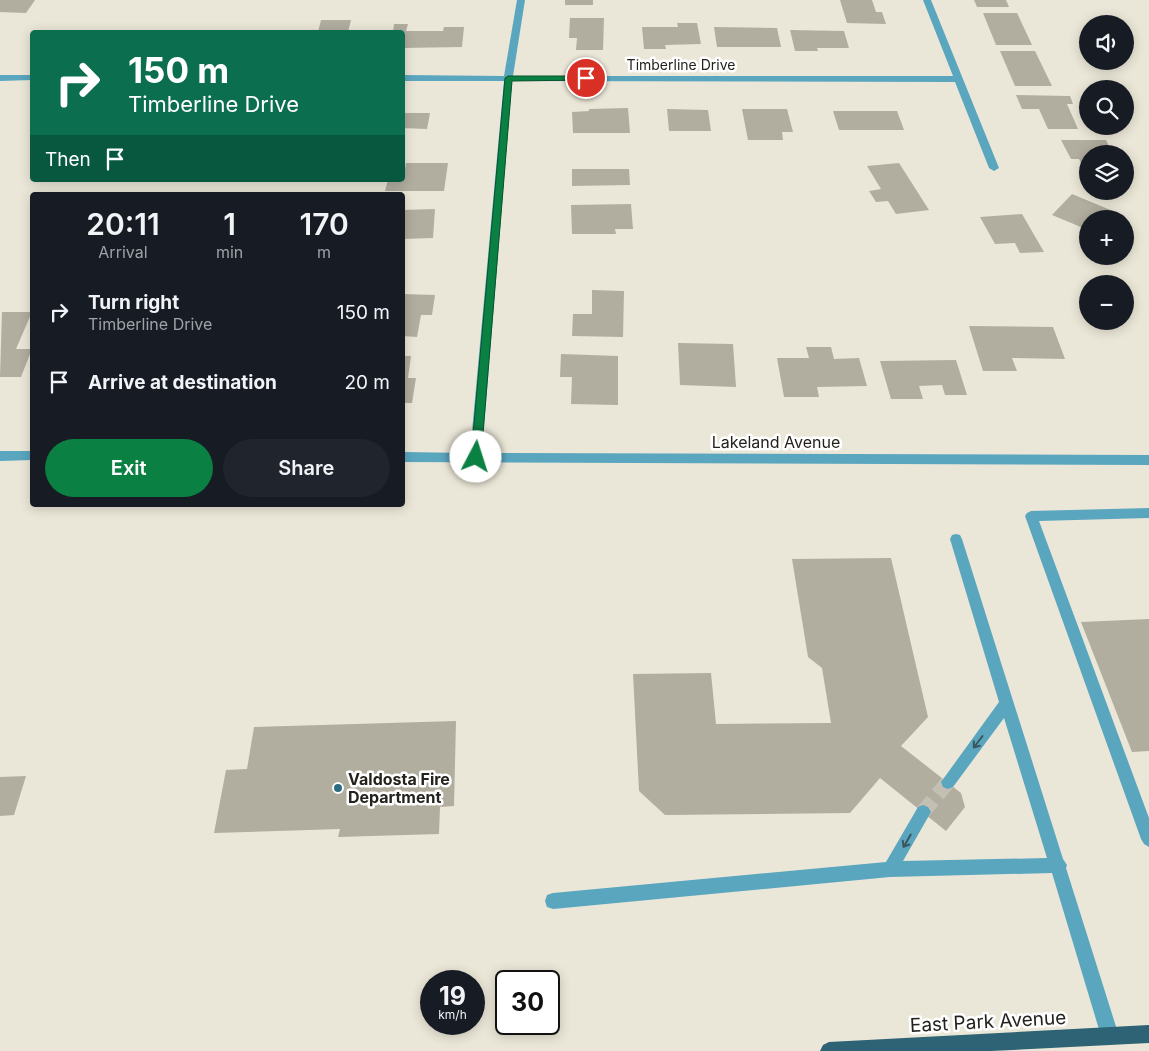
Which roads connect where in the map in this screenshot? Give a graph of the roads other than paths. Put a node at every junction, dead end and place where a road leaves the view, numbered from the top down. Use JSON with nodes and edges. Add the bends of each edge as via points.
{"nodes":[{"id":1,"x":521,"y":0,"type":"edge"},
{"id":2,"x":927,"y":0,"type":"edge"},
{"id":3,"x":0,"y":78,"type":"edge"},
{"id":4,"x":30,"y":78,"type":"edge"},
{"id":5,"x":405,"y":78,"type":"edge"},
{"id":6,"x":508,"y":78,"type":"junction"},
{"id":7,"x":959,"y":79,"type":"junction"},
{"id":8,"x":994,"y":168,"type":"dead end"},
{"id":9,"x":0,"y":456,"type":"edge"},
{"id":10,"x":30,"y":456,"type":"edge"},
{"id":11,"x":405,"y":457,"type":"edge"},
{"id":12,"x":476,"y":457,"type":"junction"},
{"id":13,"x":1149,"y":460,"type":"edge"},
{"id":14,"x":1149,"y":513,"type":"edge"},
{"id":15,"x":956,"y":539,"type":"dead end"},
{"id":16,"x":1007,"y":703,"type":"junction"},
{"id":17,"x":948,"y":782,"type":"tunnel mouth"},
{"id":18,"x":923,"y":812,"type":"tunnel mouth"},
{"id":19,"x":1149,"y":839,"type":"edge"},
{"id":20,"x":1059,"y":865,"type":"junction"},
{"id":21,"x":890,"y":870,"type":"junction"},
{"id":22,"x":553,"y":901,"type":"dead end"},
{"id":23,"x":1149,"y":1034,"type":"edge"},
{"id":24,"x":1110,"y":1036,"type":"junction"},
{"id":25,"x":829,"y":1051,"type":"edge"},
{"id":26,"x":847,"y":1051,"type":"edge"}],
"edges":[{"from":1,"to":6,"type":"street"},
{"from":2,"to":7,"type":"street"},
{"from":3,"to":4,"type":"street"},
{"from":5,"to":6,"type":"street","name":"Timberline Drive"},
{"from":6,"to":7,"type":"street","name":"Timberline Drive"},
{"from":6,"to":12,"type":"street"},
{"from":7,"to":8,"type":"street"},
{"from":9,"to":10,"type":"street"},
{"from":11,"to":12,"type":"street","name":"Lakeland Avenue"},
{"from":12,"to":13,"type":"street","name":"Lakeland Avenue"},
{"from":14,"to":19,"type":"street","via":[[1031,516]]},
{"from":15,"to":16,"type":"street"},
{"from":16,"to":17,"type":"street","one_way":true},
{"from":16,"to":20,"type":"street"},
{"from":18,"to":21,"type":"street","one_way":true},
{"from":20,"to":21,"type":"street"},
{"from":20,"to":24,"type":"street"},
{"from":21,"to":22,"type":"street"},
{"from":23,"to":24,"type":"main road","name":"East Park Avenue"},
{"from":24,"to":26,"type":"main road","name":"East Park Avenue"},
{"from":25,"to":26,"type":"main road","name":"East Park Avenue"}]}
